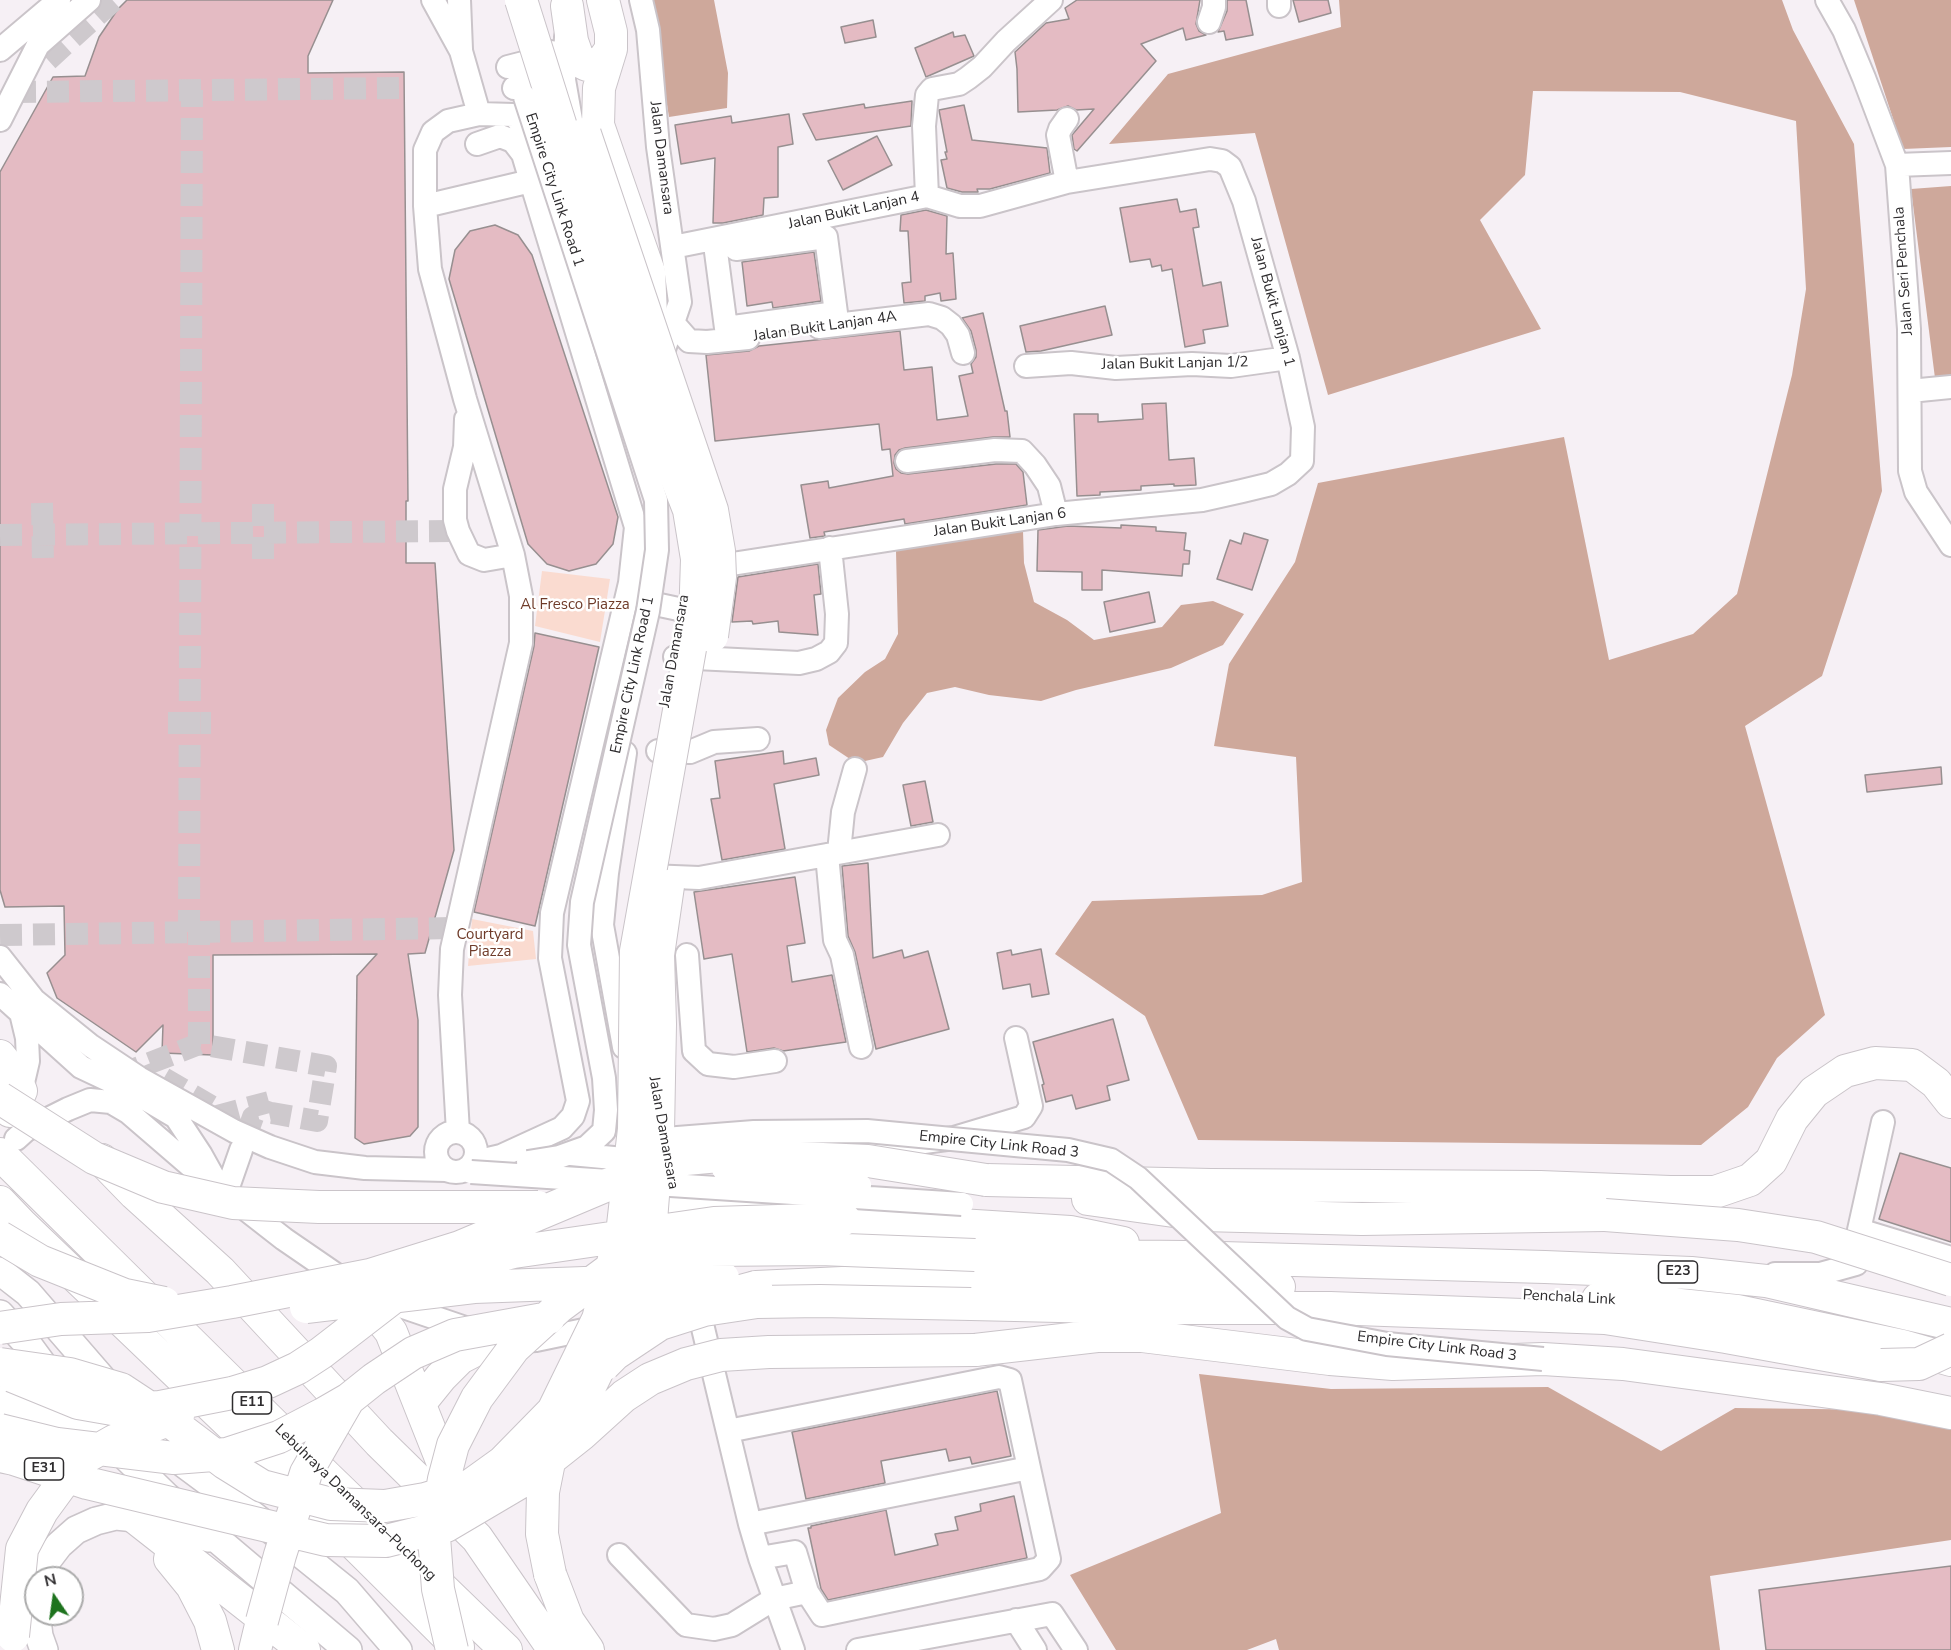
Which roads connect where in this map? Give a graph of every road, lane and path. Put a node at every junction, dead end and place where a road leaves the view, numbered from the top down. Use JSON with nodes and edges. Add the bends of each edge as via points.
{"nodes":[{"id":1,"x":59,"y":0,"type":"edge"},
{"id":2,"x":88,"y":0,"type":"edge"},
{"id":3,"x":433,"y":0,"type":"edge"},
{"id":4,"x":459,"y":0,"type":"edge"},
{"id":5,"x":521,"y":0,"type":"edge"},
{"id":6,"x":603,"y":0,"type":"edge"},
{"id":7,"x":641,"y":0,"type":"edge"},
{"id":8,"x":1050,"y":0,"type":"edge"},
{"id":9,"x":1214,"y":0,"type":"edge"},
{"id":10,"x":1827,"y":0,"type":"edge"},
{"id":11,"x":560,"y":10,"type":"edge"},
{"id":12,"x":1209,"y":22,"type":"dead end"},
{"id":13,"x":610,"y":49,"type":"junction"},
{"id":14,"x":0,"y":50,"type":"edge"},
{"id":15,"x":461,"y":51,"type":"junction"},
{"id":16,"x":48,"y":60,"type":"tunnel mouth"},
{"id":17,"x":19,"y":82,"type":"junction"},
{"id":18,"x":566,"y":89,"type":"junction"},
{"id":19,"x":515,"y":92,"type":"junction"},
{"id":20,"x":0,"y":96,"type":"edge"},
{"id":21,"x":479,"y":114,"type":"junction"},
{"id":22,"x":1067,"y":119,"type":"dead end"},
{"id":23,"x":0,"y":120,"type":"edge"},
{"id":24,"x":477,"y":144,"type":"dead end"},
{"id":25,"x":1210,"y":159,"type":"joint"},
{"id":26,"x":1951,"y":163,"type":"edge"},
{"id":27,"x":1897,"y":165,"type":"junction"},
{"id":28,"x":531,"y":181,"type":"junction"},
{"id":29,"x":1067,"y":182,"type":"junction"},
{"id":30,"x":927,"y":196,"type":"junction"},
{"id":31,"x":425,"y":206,"type":"junction"},
{"id":32,"x":716,"y":252,"type":"junction"},
{"id":33,"x":665,"y":258,"type":"junction"},
{"id":34,"x":674,"y":324,"type":"junction"},
{"id":35,"x":619,"y":329,"type":"junction"},
{"id":36,"x":591,"y":335,"type":"dead end"},
{"id":37,"x":963,"y":353,"type":"dead end"},
{"id":38,"x":1288,"y":358,"type":"junction"},
{"id":39,"x":1026,"y":366,"type":"dead end"},
{"id":40,"x":655,"y":375,"type":"junction"},
{"id":41,"x":1951,"y":387,"type":"edge"},
{"id":42,"x":1910,"y":391,"type":"junction"},
{"id":43,"x":465,"y":399,"type":"junction"},
{"id":44,"x":907,"y":461,"type":"dead end"},
{"id":45,"x":1302,"y":461,"type":"joint"},
{"id":46,"x":1056,"y":514,"type":"junction"},
{"id":47,"x":636,"y":527,"type":"junction"},
{"id":48,"x":1951,"y":546,"type":"edge"},
{"id":49,"x":830,"y":548,"type":"junction"},
{"id":50,"x":513,"y":555,"type":"junction"},
{"id":51,"x":690,"y":571,"type":"junction"},
{"id":52,"x":648,"y":597,"type":"junction"},
{"id":53,"x":683,"y":610,"type":"junction"},
{"id":54,"x":675,"y":657,"type":"junction"},
{"id":55,"x":631,"y":688,"type":"junction"},
{"id":56,"x":758,"y":740,"type":"dead end"},
{"id":57,"x":656,"y":751,"type":"junction"},
{"id":58,"x":603,"y":760,"type":"dead end"},
{"id":59,"x":855,"y":769,"type":"dead end"},
{"id":60,"x":621,"y":782,"type":"junction"},
{"id":61,"x":938,"y":835,"type":"dead end"},
{"id":62,"x":833,"y":853,"type":"junction"},
{"id":63,"x":607,"y":873,"type":"junction"},
{"id":64,"x":644,"y":876,"type":"junction"},
{"id":65,"x":571,"y":885,"type":"dead end"},
{"id":66,"x":603,"y":913,"type":"junction"},
{"id":67,"x":605,"y":939,"type":"junction"},
{"id":68,"x":687,"y":955,"type":"dead end"},
{"id":69,"x":0,"y":957,"type":"edge"},
{"id":70,"x":12,"y":1001,"type":"edge"},
{"id":71,"x":45,"y":1035,"type":"junction"},
{"id":72,"x":1016,"y":1038,"type":"dead end"},
{"id":73,"x":75,"y":1043,"type":"dead end"},
{"id":74,"x":861,"y":1047,"type":"dead end"},
{"id":75,"x":694,"y":1051,"type":"junction"},
{"id":76,"x":0,"y":1056,"type":"edge"},
{"id":77,"x":775,"y":1061,"type":"dead end"},
{"id":78,"x":651,"y":1064,"type":"junction"},
{"id":79,"x":604,"y":1078,"type":"junction"},
{"id":80,"x":121,"y":1082,"type":"junction"},
{"id":81,"x":90,"y":1100,"type":"junction"},
{"id":82,"x":1951,"y":1102,"type":"edge"},
{"id":83,"x":49,"y":1117,"type":"junction"},
{"id":84,"x":9,"y":1118,"type":"edge"},
{"id":85,"x":1883,"y":1122,"type":"dead end"},
{"id":86,"x":458,"y":1132,"type":"junction"},
{"id":87,"x":241,"y":1150,"type":"tunnel mouth"},
{"id":88,"x":534,"y":1150,"type":"dead end"},
{"id":89,"x":467,"y":1168,"type":"junction"},
{"id":90,"x":986,"y":1180,"type":"junction"},
{"id":91,"x":222,"y":1191,"type":"junction"},
{"id":92,"x":673,"y":1192,"type":"junction"},
{"id":93,"x":0,"y":1202,"type":"edge"},
{"id":94,"x":844,"y":1219,"type":"junction"},
{"id":95,"x":1859,"y":1230,"type":"junction"},
{"id":96,"x":0,"y":1237,"type":"edge"},
{"id":97,"x":970,"y":1240,"type":"junction"},
{"id":98,"x":659,"y":1242,"type":"junction"},
{"id":99,"x":1951,"y":1258,"type":"edge"},
{"id":100,"x":1400,"y":1264,"type":"junction"},
{"id":101,"x":0,"y":1271,"type":"edge"},
{"id":102,"x":1183,"y":1271,"type":"junction"},
{"id":103,"x":1695,"y":1274,"type":"junction"},
{"id":104,"x":1951,"y":1280,"type":"edge"},
{"id":105,"x":756,"y":1287,"type":"junction"},
{"id":106,"x":358,"y":1291,"type":"junction"},
{"id":107,"x":698,"y":1307,"type":"junction"},
{"id":108,"x":1330,"y":1308,"type":"junction"},
{"id":109,"x":0,"y":1314,"type":"edge"},
{"id":110,"x":1605,"y":1318,"type":"junction"},
{"id":111,"x":633,"y":1320,"type":"junction"},
{"id":112,"x":1951,"y":1324,"type":"edge"},
{"id":113,"x":0,"y":1329,"type":"edge"},
{"id":114,"x":506,"y":1342,"type":"junction"},
{"id":115,"x":1951,"y":1349,"type":"edge"},
{"id":116,"x":1543,"y":1359,"type":"junction"},
{"id":117,"x":1951,"y":1360,"type":"edge"},
{"id":118,"x":0,"y":1364,"type":"edge"},
{"id":119,"x":0,"y":1370,"type":"edge"},
{"id":120,"x":232,"y":1394,"type":"junction"},
{"id":121,"x":1951,"y":1394,"type":"edge"},
{"id":122,"x":349,"y":1399,"type":"junction"},
{"id":123,"x":0,"y":1400,"type":"edge"},
{"id":124,"x":420,"y":1403,"type":"junction"},
{"id":125,"x":1951,"y":1413,"type":"edge"},
{"id":126,"x":87,"y":1425,"type":"junction"},
{"id":127,"x":0,"y":1430,"type":"edge"},
{"id":128,"x":728,"y":1431,"type":"junction"},
{"id":129,"x":0,"y":1456,"type":"edge"},
{"id":130,"x":1029,"y":1468,"type":"junction"},
{"id":131,"x":524,"y":1480,"type":"junction"},
{"id":132,"x":87,"y":1483,"type":"junction"},
{"id":133,"x":137,"y":1519,"type":"junction"},
{"id":134,"x":750,"y":1524,"type":"junction"},
{"id":135,"x":477,"y":1538,"type":"junction"},
{"id":136,"x":219,"y":1540,"type":"junction"},
{"id":137,"x":619,"y":1555,"type":"dead end"},
{"id":138,"x":760,"y":1558,"type":"junction"},
{"id":139,"x":45,"y":1566,"type":"edge"},
{"id":140,"x":807,"y":1592,"type":"junction"},
{"id":141,"x":774,"y":1599,"type":"junction"},
{"id":142,"x":1016,"y":1620,"type":"junction"},
{"id":143,"x":38,"y":1626,"type":"edge"},
{"id":144,"x":260,"y":1640,"type":"edge"},
{"id":145,"x":956,"y":1641,"type":"edge"},
{"id":146,"x":13,"y":1643,"type":"edge"},
{"id":147,"x":898,"y":1646,"type":"edge"},
{"id":148,"x":44,"y":1650,"type":"edge"},
{"id":149,"x":218,"y":1650,"type":"edge"},
{"id":150,"x":304,"y":1650,"type":"edge"},
{"id":151,"x":348,"y":1650,"type":"edge"},
{"id":152,"x":399,"y":1650,"type":"edge"},
{"id":153,"x":452,"y":1650,"type":"edge"},
{"id":154,"x":461,"y":1650,"type":"edge"},
{"id":155,"x":506,"y":1650,"type":"edge"},
{"id":156,"x":554,"y":1650,"type":"edge"},
{"id":157,"x":588,"y":1650,"type":"edge"},
{"id":158,"x":793,"y":1650,"type":"edge"},
{"id":159,"x":858,"y":1650,"type":"edge"},
{"id":160,"x":1035,"y":1650,"type":"edge"},
{"id":161,"x":1076,"y":1650,"type":"edge"}],
"edges":[{"from":1,"to":14,"type":"street"},
{"from":2,"to":17,"type":"street","via":[[38,45]]},
{"from":3,"to":15,"type":"street"},
{"from":4,"to":15,"type":"street"},
{"from":5,"to":118,"type":"highway","bridge":true,"via":[[652,415],[689,510],[697,559],[695,621],[636,951],[634,1129],[623,1225],[598,1320],[553,1411],[503,1462],[471,1485],[385,1506],[331,1504],[262,1486],[121,1389],[70,1374]]},
{"from":6,"to":13,"type":"highway"},
{"from":7,"to":33,"type":"street","name":"Jalan Damansara","via":[[648,30]]},
{"from":8,"to":30,"type":"street","via":[[968,78],[959,84],[932,88],[927,95]]},
{"from":9,"to":12,"type":"street"},
{"from":10,"to":27,"type":"street","name":"Jalan Seri Penchala","via":[[1856,58]]},
{"from":11,"to":13,"type":"highway","via":[[579,61],[597,64]]},
{"from":11,"to":18,"type":"street","name":"Jalan Damansara"},
{"from":11,"to":19,"type":"street","via":[[547,57]]},
{"from":11,"to":131,"type":"highway","bridge":true,"via":[[712,510],[720,577],[658,956],[658,1132],[651,1221],[619,1327],[580,1407]]},
{"from":13,"to":33,"type":"highway","via":[[599,88],[598,124]]},
{"from":15,"to":21,"type":"street"},
{"from":16,"to":17,"type":"street"},
{"from":17,"to":20,"type":"street"},
{"from":17,"to":23,"type":"street"},
{"from":18,"to":19,"type":"street","via":[[553,78]]},
{"from":18,"to":35,"type":"street","name":"Jalan Damansara"},
{"from":19,"to":21,"type":"street"},
{"from":19,"to":55,"type":"street","name":"Empire City Link Road 1","bridge":true,"via":[[541,149],[656,500],[657,550]]},
{"from":21,"to":31,"type":"street","via":[[448,121],[433,132],[425,150]]},
{"from":22,"to":29,"type":"street","via":[[1058,135]]},
{"from":24,"to":28,"type":"street","via":[[500,136],[513,141]]},
{"from":25,"to":29,"type":"street","name":"Jalan Bukit Lanjan 4"},
{"from":25,"to":38,"type":"street","name":"Jalan Bukit Lanjan 1","via":[[1230,166],[1244,201]]},
{"from":26,"to":27,"type":"street"},
{"from":27,"to":42,"type":"street","name":"Jalan Seri Penchala"},
{"from":28,"to":31,"type":"street"},
{"from":28,"to":47,"type":"street"},
{"from":29,"to":30,"type":"street","name":"Jalan Bukit Lanjan 4","via":[[980,206],[960,206]]},
{"from":30,"to":33,"type":"street","name":"Jalan Bukit Lanjan 4"},
{"from":31,"to":43,"type":"street","via":[[430,269]]},
{"from":32,"to":32,"type":"street","via":[[826,237],[836,314],[726,328]]},
{"from":32,"to":33,"type":"street"},
{"from":33,"to":34,"type":"street","name":"Jalan Damansara","via":[[680,302]]},
{"from":33,"to":35,"type":"street","via":[[634,327]]},
{"from":33,"to":40,"type":"highway"},
{"from":34,"to":37,"type":"street","name":"Jalan Bukit Lanjan 4A","via":[[688,341],[706,342],[929,314],[951,325]]},
{"from":34,"to":40,"type":"street","name":"Jalan Damansara"},
{"from":35,"to":36,"type":"street"},
{"from":35,"to":52,"type":"street","name":"Jalan Damansara","via":[[645,425],[667,537]]},
{"from":38,"to":39,"type":"street","name":"Jalan Bukit Lanjan 1/2","via":[[1231,366]]},
{"from":38,"to":45,"type":"street","name":"Jalan Bukit Lanjan 1","via":[[1303,427]]},
{"from":40,"to":51,"type":"street","name":"Jalan Damansara","via":[[675,448],[689,534]]},
{"from":41,"to":42,"type":"street"},
{"from":42,"to":48,"type":"street","name":"Jalan Seri Penchala","via":[[1910,471],[1916,492]]},
{"from":43,"to":50,"type":"street"},
{"from":43,"to":50,"type":"street","via":[[467,435],[455,500],[458,531],[469,554],[484,560]]},
{"from":44,"to":46,"type":"street","via":[[995,450],[1022,451],[1049,486]]},
{"from":45,"to":46,"type":"street","name":"Jalan Bukit Lanjan 6","via":[[1271,484],[1233,494]]},
{"from":46,"to":49,"type":"street","name":"Jalan Bukit Lanjan 6"},
{"from":47,"to":52,"type":"street"},
{"from":47,"to":89,"type":"street","via":[[630,583],[552,913],[550,958],[578,1101],[573,1116],[562,1128]]},
{"from":49,"to":51,"type":"street","name":"Jalan Bukit Lanjan 6"},
{"from":49,"to":54,"type":"street","via":[[837,614],[836,643],[828,652],[799,663]]},
{"from":50,"to":86,"type":"street","via":[[521,596],[521,643],[452,949],[450,995]]},
{"from":51,"to":53,"type":"street","name":"Jalan Damansara"},
{"from":52,"to":53,"type":"street"},
{"from":52,"to":55,"type":"street","bridge":true},
{"from":52,"to":60,"type":"street","name":"Jalan Damansara","via":[[638,644]]},
{"from":53,"to":54,"type":"street","name":"Jalan Damansara"},
{"from":54,"to":57,"type":"street","name":"Jalan Damansara"},
{"from":55,"to":79,"type":"street","name":"Empire City Link Road 1","bridge":true,"via":[[582,902],[579,945]]},
{"from":56,"to":57,"type":"street","via":[[714,742],[690,752]]},
{"from":57,"to":64,"type":"street","name":"Jalan Damansara"},
{"from":58,"to":60,"type":"street"},
{"from":59,"to":62,"type":"street"},
{"from":60,"to":63,"type":"street","name":"Jalan Damansara"},
{"from":61,"to":62,"type":"street"},
{"from":62,"to":64,"type":"street","via":[[699,878]]},
{"from":62,"to":74,"type":"street","via":[[835,940],[842,955]]},
{"from":63,"to":65,"type":"street"},
{"from":63,"to":66,"type":"street","name":"Jalan Damansara"},
{"from":64,"to":78,"type":"street","name":"Jalan Damansara","via":[[644,976]]},
{"from":66,"to":67,"type":"street","name":"Jalan Damansara"},
{"from":66,"to":67,"type":"street","via":[[561,931]]},
{"from":67,"to":98,"type":"street","name":"Jalan Damansara","via":[[638,1146]]},
{"from":68,"to":75,"type":"street"},
{"from":69,"to":89,"type":"street","via":[[34,1000],[91,1046],[234,1131],[315,1162],[365,1168]]},
{"from":70,"to":71,"type":"street"},
{"from":70,"to":84,"type":"street","via":[[27,1038],[28,1061]]},
{"from":71,"to":73,"type":"street"},
{"from":71,"to":80,"type":"street","via":[[81,1067]]},
{"from":72,"to":92,"type":"street","via":[[1031,1106],[1024,1117],[954,1138],[869,1148],[788,1165],[756,1179]]},
{"from":75,"to":77,"type":"street","via":[[708,1064],[734,1067]]},
{"from":75,"to":78,"type":"street"},
{"from":76,"to":84,"type":"highway","via":[[14,1074]]},
{"from":78,"to":92,"type":"street","name":"Jalan Damansara"},
{"from":79,"to":89,"type":"street","name":"Empire City Link Road 1","bridge":true,"via":[[604,1131],[587,1147],[559,1157]]},
{"from":79,"to":116,"type":"street","name":"Empire City Link Road 3","bridge":true,"via":[[627,1129],[652,1140],[753,1132],[867,1131],[1068,1150],[1111,1160],[1138,1178],[1287,1318],[1307,1329],[1387,1344]]},
{"from":80,"to":81,"type":"street","via":[[113,1094]]},
{"from":80,"to":91,"type":"street","via":[[184,1118]]},
{"from":81,"to":83,"type":"street"},
{"from":81,"to":91,"type":"street","via":[[111,1102],[128,1112]]},
{"from":82,"to":90,"type":"highway","bridge":true,"via":[[1936,1083],[1912,1065],[1875,1063],[1845,1071],[1814,1092],[1792,1119],[1771,1161],[1750,1180],[1715,1191]]},
{"from":83,"to":84,"type":"street","via":[[26,1130]]},
{"from":83,"to":135,"type":"highway","via":[[70,1127],[135,1194],[220,1271],[379,1442]]},
{"from":84,"to":94,"type":"highway","bridge":true,"via":[[163,1187],[233,1203],[416,1208],[700,1206]]},
{"from":84,"to":155,"type":"highway","name":"Lebuhraya Damansara–Puchong","number":"E11","via":[[336,1486]]},
{"from":85,"to":95,"type":"street"},
{"from":86,"to":89,"type":"street","via":[[474,1142],[477,1155]]},
{"from":86,"to":89,"type":"street","via":[[445,1136],[437,1146],[437,1160]]},
{"from":87,"to":91,"type":"street"},
{"from":88,"to":97,"type":"street","bridge":true,"via":[[828,1179]]},
{"from":89,"to":97,"type":"street","bridge":true},
{"from":90,"to":104,"type":"highway","bridge":true,"via":[[1202,1215],[1362,1219],[1605,1215],[1738,1225],[1816,1237]]},
{"from":90,"to":113,"type":"highway","bridge":true,"via":[[868,1161],[730,1155],[686,1159],[643,1170],[460,1247],[370,1275],[148,1316],[61,1319]]},
{"from":91,"to":106,"type":"street"},
{"from":92,"to":107,"type":"street","name":"Jalan Damansara"},
{"from":93,"to":154,"type":"highway","name":"Lebuhraya Damansara–Puchong","number":"E11"},
{"from":94,"to":97,"type":"highway"},
{"from":94,"to":120,"type":"highway","bridge":true,"via":[[714,1223],[514,1252],[456,1266],[417,1279],[298,1368]]},
{"from":95,"to":99,"type":"street"},
{"from":95,"to":103,"type":"street","via":[[1856,1264],[1820,1274]]},
{"from":96,"to":105,"type":"highway","bridge":true,"via":[[39,1262],[125,1296],[195,1309],[276,1310],[474,1287],[725,1278]]},
{"from":97,"to":100,"type":"highway","via":[[1224,1236]]},
{"from":97,"to":102,"type":"highway"},
{"from":97,"to":105,"type":"highway"},
{"from":97,"to":153,"type":"highway","bridge":true,"via":[[709,1251],[616,1264],[559,1307],[514,1348],[477,1398],[453,1446],[434,1537],[438,1589]]},
{"from":98,"to":107,"type":"street","name":"Jalan Damansara"},
{"from":98,"to":111,"type":"street","via":[[650,1293]]},
{"from":100,"to":102,"type":"highway","name":"Penchala Link","number":"E23"},
{"from":100,"to":103,"type":"highway","name":"Penchala Link","number":"E23"},
{"from":101,"to":152,"type":"main road","via":[[27,1293],[180,1461],[346,1591]]},
{"from":102,"to":108,"type":"highway","bridge":true,"via":[[1245,1295]]},
{"from":102,"to":117,"type":"highway","name":"Penchala Link","number":"E23","via":[[1661,1303],[1747,1313]]},
{"from":103,"to":112,"type":"highway","name":"Penchala Link","number":"E23","via":[[1766,1281]]},
{"from":105,"to":122,"type":"highway","bridge":true,"via":[[719,1297],[532,1320],[455,1335],[413,1353]]},
{"from":106,"to":114,"type":"street"},
{"from":106,"to":124,"type":"highway","via":[[391,1332]]},
{"from":107,"to":111,"type":"street"},
{"from":107,"to":128,"type":"street","name":"Jalan Damansara"},
{"from":108,"to":110,"type":"highway"},
{"from":108,"to":157,"type":"highway","bridge":true,"via":[[757,1302],[704,1310],[660,1324],[615,1354],[592,1376],[576,1398],[551,1452],[543,1492],[542,1534],[550,1574],[568,1621]]},
{"from":109,"to":126,"type":"main road","via":[[29,1346]]},
{"from":110,"to":115,"type":"highway","bridge":true,"via":[[1881,1365],[1919,1364]]},
{"from":110,"to":121,"type":"highway","via":[[1662,1342]]},
{"from":111,"to":114,"type":"street","via":[[536,1340]]},
{"from":114,"to":124,"type":"highway","via":[[480,1347],[460,1358]]},
{"from":116,"to":125,"type":"highway","via":[[1707,1375],[1881,1399]]},
{"from":116,"to":131,"type":"highway","bridge":true,"via":[[1393,1364],[1142,1336],[1097,1336],[975,1350],[721,1355],[650,1379]]},
{"from":119,"to":120,"type":"highway","bridge":true,"via":[[78,1403],[118,1410]]},
{"from":120,"to":146,"type":"highway","bridge":true,"via":[[114,1440],[84,1458],[42,1511],[22,1549]]},
{"from":122,"to":127,"type":"highway","bridge":true,"via":[[279,1437],[227,1454],[174,1458],[57,1444]]},
{"from":122,"to":144,"type":"highway","bridge":true,"via":[[306,1473],[279,1555]]},
{"from":123,"to":126,"type":"main road"},
{"from":124,"to":135,"type":"highway"},
{"from":126,"to":136,"type":"main road"},
{"from":128,"to":130,"type":"street","via":[[999,1377],[1010,1380]]},
{"from":128,"to":134,"type":"street","name":"Jalan Damansara"},
{"from":129,"to":132,"type":"highway","number":"E31","bridge":true},
{"from":130,"to":134,"type":"street"},
{"from":130,"to":140,"type":"street","via":[[1049,1559],[1040,1569],[822,1615]]},
{"from":131,"to":132,"type":"highway","bridge":true,"via":[[446,1526],[386,1541],[326,1540]]},
{"from":132,"to":133,"type":"highway"},
{"from":133,"to":149,"type":"highway","via":[[192,1586],[210,1621]]},
{"from":133,"to":150,"type":"highway"},
{"from":134,"to":138,"type":"street","name":"Jalan Damansara"},
{"from":135,"to":156,"type":"highway"},
{"from":136,"to":139,"type":"main road","via":[[146,1519],[116,1516],[76,1530],[59,1545]]},
{"from":136,"to":151,"type":"main road"},
{"from":137,"to":141,"type":"street","via":[[686,1625],[714,1629],[732,1625]]},
{"from":138,"to":140,"type":"street","via":[[795,1552]]},
{"from":138,"to":141,"type":"street","name":"Jalan Damansara"},
{"from":140,"to":141,"type":"street"},
{"from":141,"to":158,"type":"street","name":"Jalan Damansara"},
{"from":142,"to":145,"type":"street"},
{"from":142,"to":160,"type":"street"},
{"from":142,"to":161,"type":"street","via":[[1052,1614]]},
{"from":143,"to":148,"type":"main road"},
{"from":145,"to":147,"type":"street"},
{"from":147,"to":159,"type":"street"}]}
